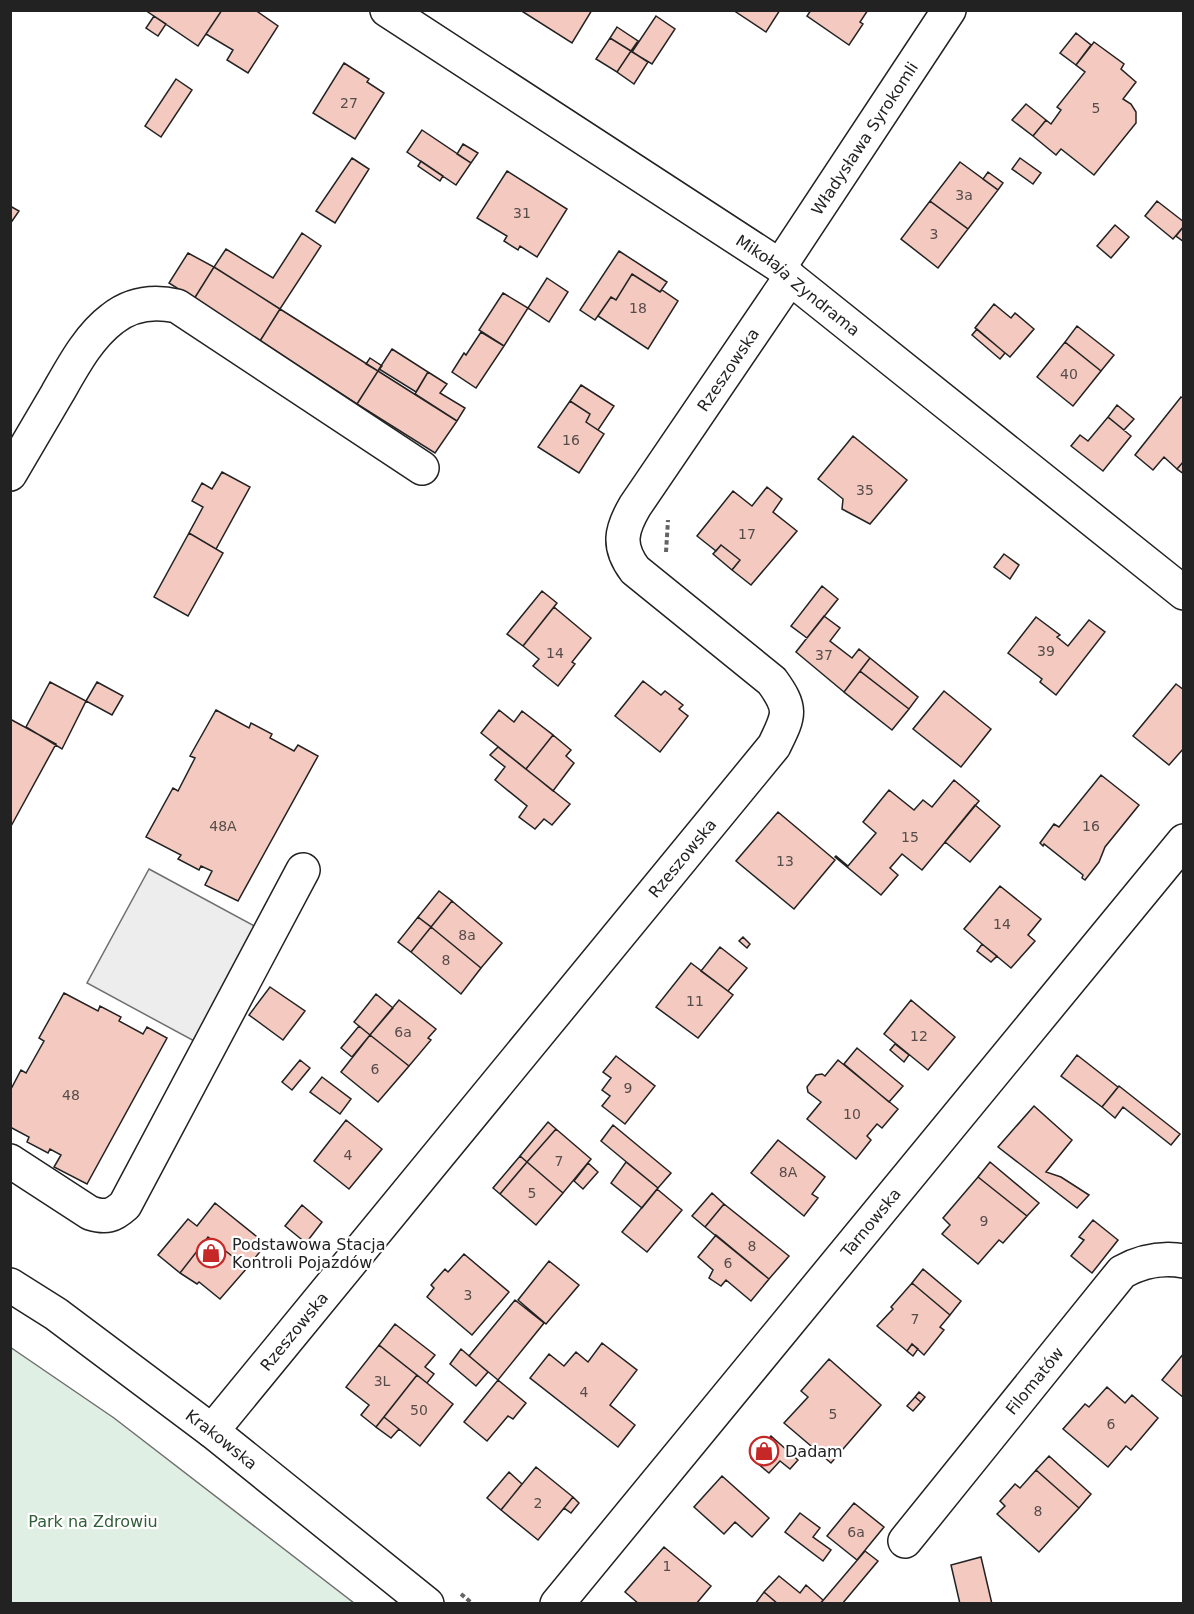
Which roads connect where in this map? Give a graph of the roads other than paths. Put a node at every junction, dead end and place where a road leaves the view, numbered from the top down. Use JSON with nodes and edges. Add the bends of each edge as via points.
{"nodes":[{"id":1,"x":387,"y":10,"type":"edge"},
{"id":2,"x":949,"y":10,"type":"edge"},
{"id":3,"x":785,"y":272,"type":"junction"},
{"id":4,"x":422,"y":468,"type":"dead end"},
{"id":5,"x":10,"y":474,"type":"edge"},
{"id":6,"x":1184,"y":593,"type":"edge"},
{"id":7,"x":1184,"y":840,"type":"edge"},
{"id":8,"x":303,"y":870,"type":"dead end"},
{"id":9,"x":10,"y":1161,"type":"edge"},
{"id":10,"x":1184,"y":1261,"type":"edge"},
{"id":11,"x":10,"y":1285,"type":"edge"},
{"id":12,"x":213,"y":1431,"type":"junction"},
{"id":13,"x":905,"y":1541,"type":"dead end"},
{"id":14,"x":427,"y":1604,"type":"edge"},
{"id":15,"x":557,"y":1604,"type":"edge"}],
"edges":[{"from":1,"to":3,"type":"street","name":"Mikołaja Zyndrama"},
{"from":2,"to":3,"type":"street","name":"Władysława Syrokomli"},
{"from":3,"to":6,"type":"street","name":"Mikołaja Zyndrama"},
{"from":3,"to":12,"type":"street","name":"Rzeszowska","via":[[635,506],[626,522],[622,542],[634,570],[772,681],[785,700],[786,721],[774,746]]},
{"from":4,"to":5,"type":"street","via":[[177,306],[157,302],[131,308],[111,319],[90,342]]},
{"from":7,"to":15,"type":"street","name":"Tarnowska"},
{"from":8,"to":9,"type":"street","via":[[125,1205],[104,1217],[90,1213]]},
{"from":10,"to":13,"type":"street","name":"Filomatów","via":[[1138,1263],[1122,1272]]},
{"from":11,"to":12,"type":"street","name":"Krakowska","via":[[56,1314]]},
{"from":12,"to":14,"type":"street","name":"Krakowska"}]}
